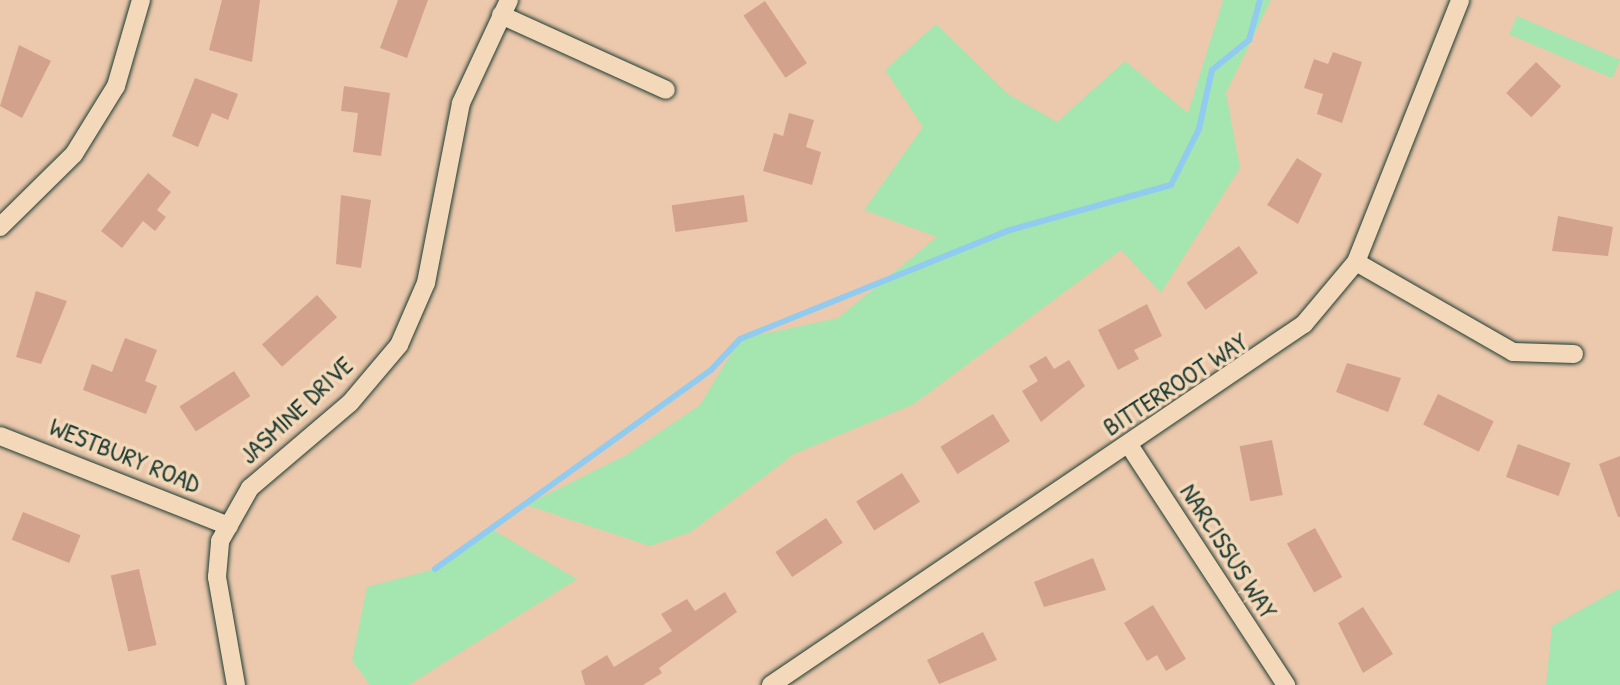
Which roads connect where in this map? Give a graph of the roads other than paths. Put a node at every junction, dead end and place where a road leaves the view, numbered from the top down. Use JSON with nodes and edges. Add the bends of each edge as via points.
{"nodes":[{"id":1,"x":141,"y":0,"type":"edge"},
{"id":2,"x":1460,"y":0,"type":"edge"},
{"id":3,"x":505,"y":8,"type":"edge"},
{"id":4,"x":666,"y":90,"type":"dead end"},
{"id":5,"x":0,"y":227,"type":"edge"},
{"id":6,"x":1356,"y":262,"type":"junction"},
{"id":7,"x":1574,"y":354,"type":"dead end"},
{"id":8,"x":0,"y":436,"type":"edge"},
{"id":9,"x":1129,"y":445,"type":"junction"},
{"id":10,"x":229,"y":526,"type":"junction"},
{"id":11,"x":236,"y":685,"type":"edge"},
{"id":12,"x":771,"y":685,"type":"edge"},
{"id":13,"x":1286,"y":685,"type":"edge"}],
"edges":[{"from":1,"to":5,"type":"street","via":[[109,97],[74,154]]},
{"from":2,"to":6,"type":"street","name":"BITTERROOT WAY"},
{"from":3,"to":4,"type":"street"},
{"from":3,"to":10,"type":"street","name":"JASMINE DRIVE","via":[[461,103],[426,283],[399,345],[350,403],[250,488]]},
{"from":6,"to":7,"type":"street","via":[[1513,352]]},
{"from":6,"to":9,"type":"street","name":"BITTERROOT WAY","via":[[1275,349]]},
{"from":8,"to":10,"type":"street","name":"WESTBURY ROAD"},
{"from":9,"to":12,"type":"street","name":"BITTERROOT WAY"},
{"from":9,"to":13,"type":"street","name":"NARCISSUS WAY"},
{"from":10,"to":11,"type":"street","name":"JASMINE DRIVE","via":[[220,541],[217,577]]}]}
